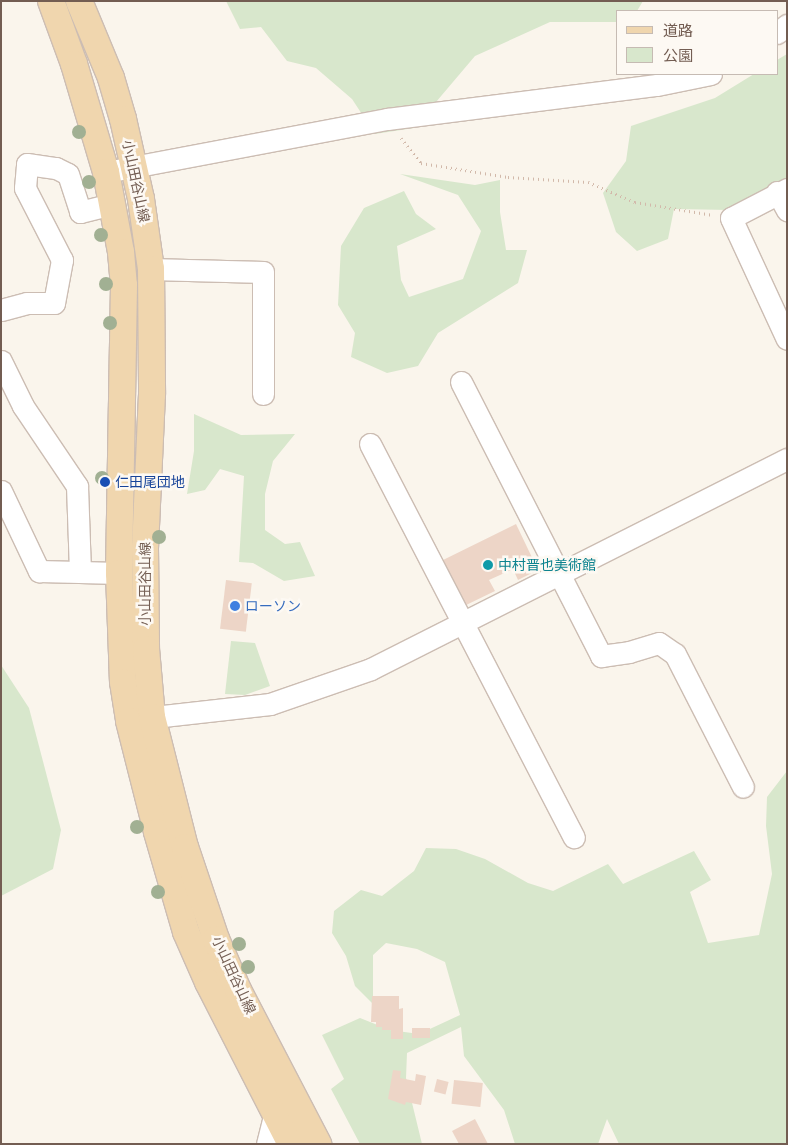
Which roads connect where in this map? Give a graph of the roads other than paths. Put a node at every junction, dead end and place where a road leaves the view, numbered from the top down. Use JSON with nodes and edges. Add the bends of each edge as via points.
{"nodes":[{"id":1,"x":51,"y":1,"type":"edge"},
{"id":2,"x":79,"y":1,"type":"edge"},
{"id":3,"x":706,"y":75,"type":"edge"},
{"id":4,"x":134,"y":166,"type":"junction"},
{"id":5,"x":106,"y":172,"type":"junction"},
{"id":6,"x":782,"y":190,"type":"edge"},
{"id":7,"x":112,"y":204,"type":"junction"},
{"id":8,"x":787,"y":210,"type":"edge"},
{"id":9,"x":151,"y":269,"type":"junction"},
{"id":10,"x":1,"y":310,"type":"edge"},
{"id":11,"x":787,"y":339,"type":"edge"},
{"id":12,"x":1,"y":361,"type":"edge"},
{"id":13,"x":461,"y":382,"type":"dead end"},
{"id":14,"x":263,"y":394,"type":"dead end"},
{"id":15,"x":370,"y":444,"type":"dead end"},
{"id":16,"x":787,"y":459,"type":"edge"},
{"id":17,"x":1,"y":491,"type":"edge"},
{"id":18,"x":80,"y":572,"type":"junction"},
{"id":19,"x":119,"y":573,"type":"junction"},
{"id":20,"x":559,"y":575,"type":"junction"},
{"id":21,"x":462,"y":624,"type":"junction"},
{"id":22,"x":140,"y":719,"type":"junction"},
{"id":23,"x":744,"y":787,"type":"dead end"},
{"id":24,"x":574,"y":837,"type":"dead end"},
{"id":25,"x":286,"y":1107,"type":"junction"},
{"id":26,"x":267,"y":1144,"type":"edge"},
{"id":27,"x":291,"y":1144,"type":"edge"},
{"id":28,"x":318,"y":1144,"type":"edge"}],
"edges":[{"from":1,"to":5,"type":"main road","name":"小山田谷山線","via":[[74,64]]},
{"from":2,"to":4,"type":"main road","name":"小山田谷山線","via":[[111,78]]},
{"from":3,"to":4,"type":"street","via":[[657,85],[387,119]]},
{"from":4,"to":5,"type":"street"},
{"from":4,"to":9,"type":"main road","name":"小山田谷山線"},
{"from":5,"to":7,"type":"main road","name":"小山田谷山線"},
{"from":6,"to":8,"type":"street"},
{"from":6,"to":11,"type":"street","via":[[731,218]]},
{"from":7,"to":10,"type":"street","via":[[80,212],[68,174],[56,168],[27,164],[25,188],[62,260],[54,303],[27,303]]},
{"from":7,"to":19,"type":"main road","name":"小山田谷山線","via":[[124,285]]},
{"from":9,"to":14,"type":"street","via":[[263,272]]},
{"from":9,"to":22,"type":"main road","name":"小山田谷山線","via":[[152,394]]},
{"from":12,"to":18,"type":"street","via":[[23,406],[77,486]]},
{"from":13,"to":20,"type":"street"},
{"from":15,"to":21,"type":"street"},
{"from":16,"to":20,"type":"street"},
{"from":17,"to":18,"type":"street","via":[[39,572]]},
{"from":18,"to":19,"type":"street"},
{"from":19,"to":22,"type":"main road","name":"小山田谷山線","via":[[123,682]]},
{"from":20,"to":21,"type":"street"},
{"from":20,"to":23,"type":"street","via":[[601,656],[629,652],[659,642],[675,654]]},
{"from":21,"to":22,"type":"street","via":[[371,669],[270,704]]},
{"from":21,"to":24,"type":"street"},
{"from":22,"to":25,"type":"main road","name":"小山田谷山線","via":[[156,832],[186,932],[208,982]]},
{"from":25,"to":26,"type":"street"},
{"from":25,"to":27,"type":"main road","name":"小山田谷山線"},
{"from":25,"to":28,"type":"main road","name":"小山田谷山線"}]}
